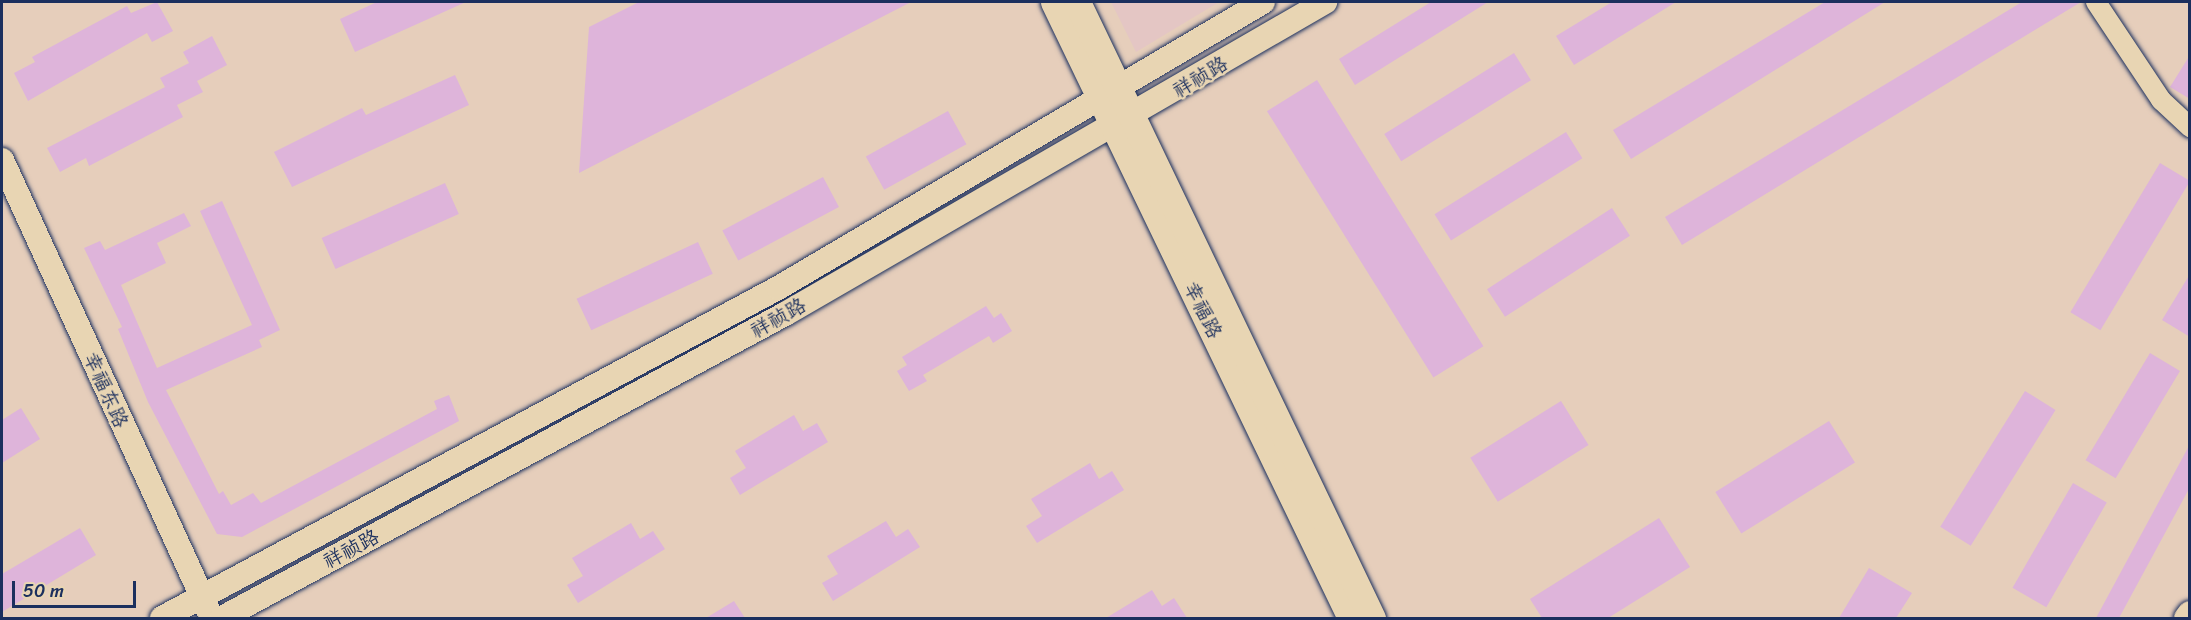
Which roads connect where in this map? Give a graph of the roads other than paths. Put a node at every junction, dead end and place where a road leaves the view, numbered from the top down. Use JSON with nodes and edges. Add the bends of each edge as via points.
{"nodes":[{"id":1,"x":1054,"y":2,"type":"edge"},
{"id":2,"x":1077,"y":2,"type":"edge"},
{"id":3,"x":1263,"y":2,"type":"edge"},
{"id":4,"x":1325,"y":2,"type":"edge"},
{"id":5,"x":2096,"y":2,"type":"edge"},
{"id":6,"x":1111,"y":94,"type":"junction"},
{"id":7,"x":1124,"y":122,"type":"junction"},
{"id":8,"x":2190,"y":127,"type":"edge"},
{"id":9,"x":2,"y":160,"type":"edge"},
{"id":10,"x":200,"y":597,"type":"junction"},
{"id":11,"x":2190,"y":614,"type":"edge"},
{"id":12,"x":162,"y":618,"type":"edge"},
{"id":13,"x":213,"y":618,"type":"edge"},
{"id":14,"x":222,"y":618,"type":"edge"},
{"id":15,"x":1351,"y":618,"type":"edge"},
{"id":16,"x":1372,"y":618,"type":"edge"},
{"id":17,"x":2187,"y":618,"type":"edge"}],
"edges":[{"from":1,"to":6,"type":"main road","name":"幸福路"},
{"from":2,"to":6,"type":"main road","name":"幸福路"},
{"from":3,"to":6,"type":"street","name":"祥祯路"},
{"from":4,"to":7,"type":"street","name":"祥祯路"},
{"from":5,"to":8,"type":"street","via":[[2161,100]]},
{"from":6,"to":7,"type":"main road","name":"幸福路"},
{"from":6,"to":10,"type":"street","name":"祥祯路","via":[[778,288]]},
{"from":7,"to":14,"type":"street","name":"祥祯路","via":[[786,314]]},
{"from":7,"to":15,"type":"main road","name":"幸福路"},
{"from":7,"to":16,"type":"main road","name":"幸福路"},
{"from":9,"to":10,"type":"street","name":"幸福东路"},
{"from":10,"to":12,"type":"street","name":"祥祯路"},
{"from":10,"to":13,"type":"street","name":"幸福东路"},
{"from":11,"to":17,"type":"main road"}]}
